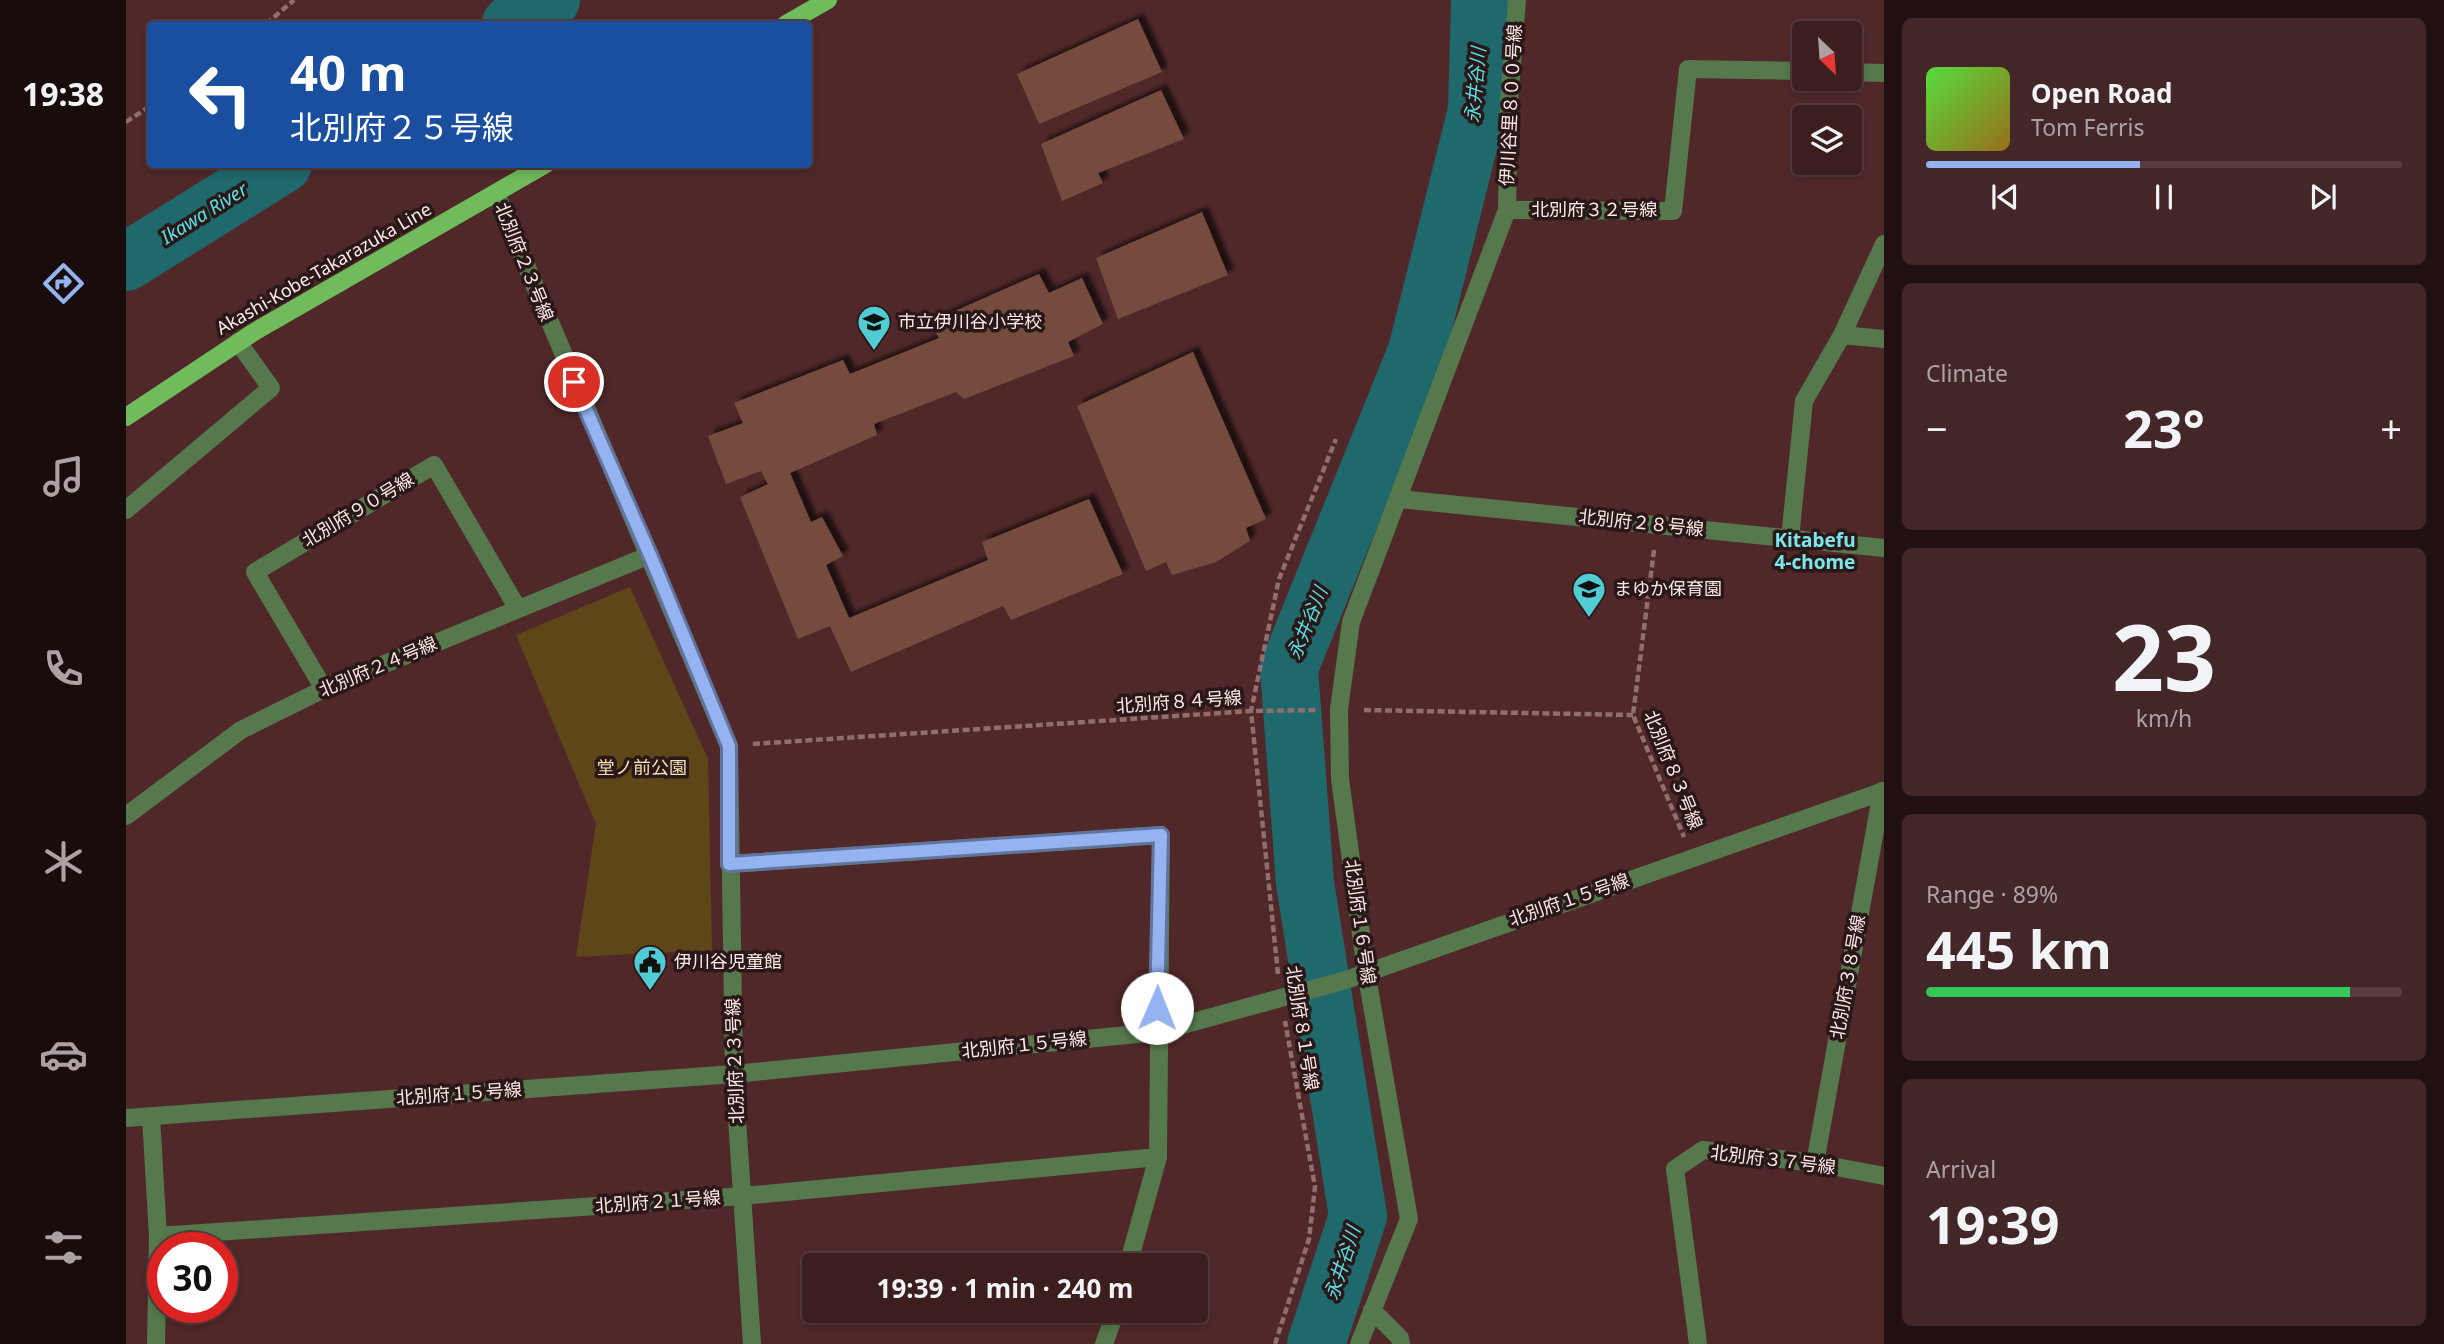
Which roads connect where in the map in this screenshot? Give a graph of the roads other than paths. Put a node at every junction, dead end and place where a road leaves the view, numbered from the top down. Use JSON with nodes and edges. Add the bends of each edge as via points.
{"nodes":[{"id":1,"x":828,"y":0,"type":"edge"},
{"id":2,"x":1517,"y":0,"type":"edge"},
{"id":3,"x":791,"y":21,"type":"edge"},
{"id":4,"x":1792,"y":71,"type":"edge"},
{"id":5,"x":1862,"y":72,"type":"edge"},
{"id":6,"x":1884,"y":73,"type":"edge"},
{"id":7,"x":539,"y":168,"type":"edge"},
{"id":8,"x":496,"y":194,"type":"junction"},
{"id":9,"x":1507,"y":210,"type":"junction"},
{"id":10,"x":1884,"y":244,"type":"edge"},
{"id":11,"x":1842,"y":335,"type":"junction"},
{"id":12,"x":1884,"y":339,"type":"edge"},
{"id":13,"x":239,"y":342,"type":"junction"},
{"id":14,"x":126,"y":417,"type":"edge"},
{"id":15,"x":1399,"y":499,"type":"junction"},
{"id":16,"x":126,"y":510,"type":"edge"},
{"id":17,"x":1790,"y":538,"type":"junction"},
{"id":18,"x":1884,"y":548,"type":"edge"},
{"id":19,"x":650,"y":555,"type":"junction"},
{"id":20,"x":518,"y":609,"type":"junction"},
{"id":21,"x":324,"y":689,"type":"junction"},
{"id":22,"x":1883,"y":791,"type":"edge"},
{"id":23,"x":126,"y":816,"type":"edge"},
{"id":24,"x":729,"y":864,"type":"junction"},
{"id":25,"x":1366,"y":971,"type":"junction"},
{"id":26,"x":1157,"y":1032,"type":"junction"},
{"id":27,"x":734,"y":1074,"type":"junction"},
{"id":28,"x":151,"y":1117,"type":"junction"},
{"id":29,"x":126,"y":1118,"type":"edge"},
{"id":30,"x":1158,"y":1157,"type":"junction"},
{"id":31,"x":1815,"y":1163,"type":"junction"},
{"id":32,"x":1884,"y":1176,"type":"edge"},
{"id":33,"x":743,"y":1196,"type":"junction"},
{"id":34,"x":158,"y":1232,"type":"edge"},
{"id":35,"x":216,"y":1232,"type":"edge"},
{"id":36,"x":1131,"y":1253,"type":"edge"},
{"id":37,"x":1371,"y":1310,"type":"junction"},
{"id":38,"x":156,"y":1323,"type":"edge"},
{"id":39,"x":1112,"y":1323,"type":"edge"},
{"id":40,"x":156,"y":1344,"type":"edge"},
{"id":41,"x":752,"y":1344,"type":"edge"},
{"id":42,"x":1104,"y":1344,"type":"edge"},
{"id":43,"x":1359,"y":1344,"type":"edge"},
{"id":44,"x":1401,"y":1344,"type":"edge"},
{"id":45,"x":1698,"y":1344,"type":"edge"}],
"edges":[{"from":1,"to":3,"type":"main road"},
{"from":2,"to":9,"type":"street","name":"伊川谷里８００号線"},
{"from":4,"to":9,"type":"street","name":"北別府３２号線","via":[[1688,68],[1674,211]]},
{"from":5,"to":6,"type":"street"},
{"from":7,"to":8,"type":"main road","name":"Akashi-Kobe-Takarazuka Line"},
{"from":8,"to":13,"type":"main road","name":"Akashi-Kobe-Takarazuka Line"},
{"from":8,"to":19,"type":"street","name":"北別府２３号線"},
{"from":9,"to":15,"type":"street","name":"伊川谷里８００号線"},
{"from":10,"to":11,"type":"street"},
{"from":11,"to":12,"type":"street"},
{"from":11,"to":17,"type":"street","via":[[1804,401]]},
{"from":13,"to":14,"type":"main road","name":"Akashi-Kobe-Takarazuka Line"},
{"from":13,"to":16,"type":"street","via":[[271,388]]},
{"from":15,"to":17,"type":"street","name":"北別府２８号線"},
{"from":15,"to":25,"type":"street","name":"北別府１６号線","via":[[1351,622],[1339,709],[1340,779]]},
{"from":17,"to":18,"type":"street","name":"北別府２８号線"},
{"from":19,"to":20,"type":"street","name":"北別府２４号線"},
{"from":19,"to":24,"type":"street","name":"北別府２３号線","via":[[729,746]]},
{"from":20,"to":21,"type":"street","name":"北別府２４号線"},
{"from":20,"to":21,"type":"street","name":"北別府９０号線","via":[[434,465],[255,572]]},
{"from":21,"to":23,"type":"street","name":"北別府２４号線","via":[[241,730]]},
{"from":22,"to":25,"type":"street","name":"北別府１５号線"},
{"from":22,"to":31,"type":"street","name":"北別府３８号線"},
{"from":24,"to":26,"type":"street","via":[[1161,835]]},
{"from":24,"to":27,"type":"street","name":"北別府２３号線"},
{"from":25,"to":26,"type":"street","name":"北別府１５号線"},
{"from":25,"to":37,"type":"street","name":"北別府１６号線","via":[[1409,1219]]},
{"from":26,"to":27,"type":"street","name":"北別府１５号線"},
{"from":26,"to":30,"type":"street"},
{"from":27,"to":28,"type":"street","name":"北別府１５号線"},
{"from":27,"to":33,"type":"street","name":"北別府２３号線"},
{"from":28,"to":29,"type":"street","name":"北別府１５号線"},
{"from":28,"to":34,"type":"street"},
{"from":30,"to":33,"type":"street","name":"北別府２１号線"},
{"from":30,"to":36,"type":"street"},
{"from":31,"to":32,"type":"street","name":"北別府３７号線"},
{"from":31,"to":45,"type":"street","name":"北別府３７号線","via":[[1703,1150],[1675,1169]]},
{"from":33,"to":35,"type":"street","name":"北別府２１号線"},
{"from":33,"to":41,"type":"street","name":"北別府２３号線"},
{"from":37,"to":43,"type":"street","name":"北別府１６号線"},
{"from":37,"to":44,"type":"street"},
{"from":38,"to":40,"type":"street"},
{"from":39,"to":42,"type":"street"}]}
